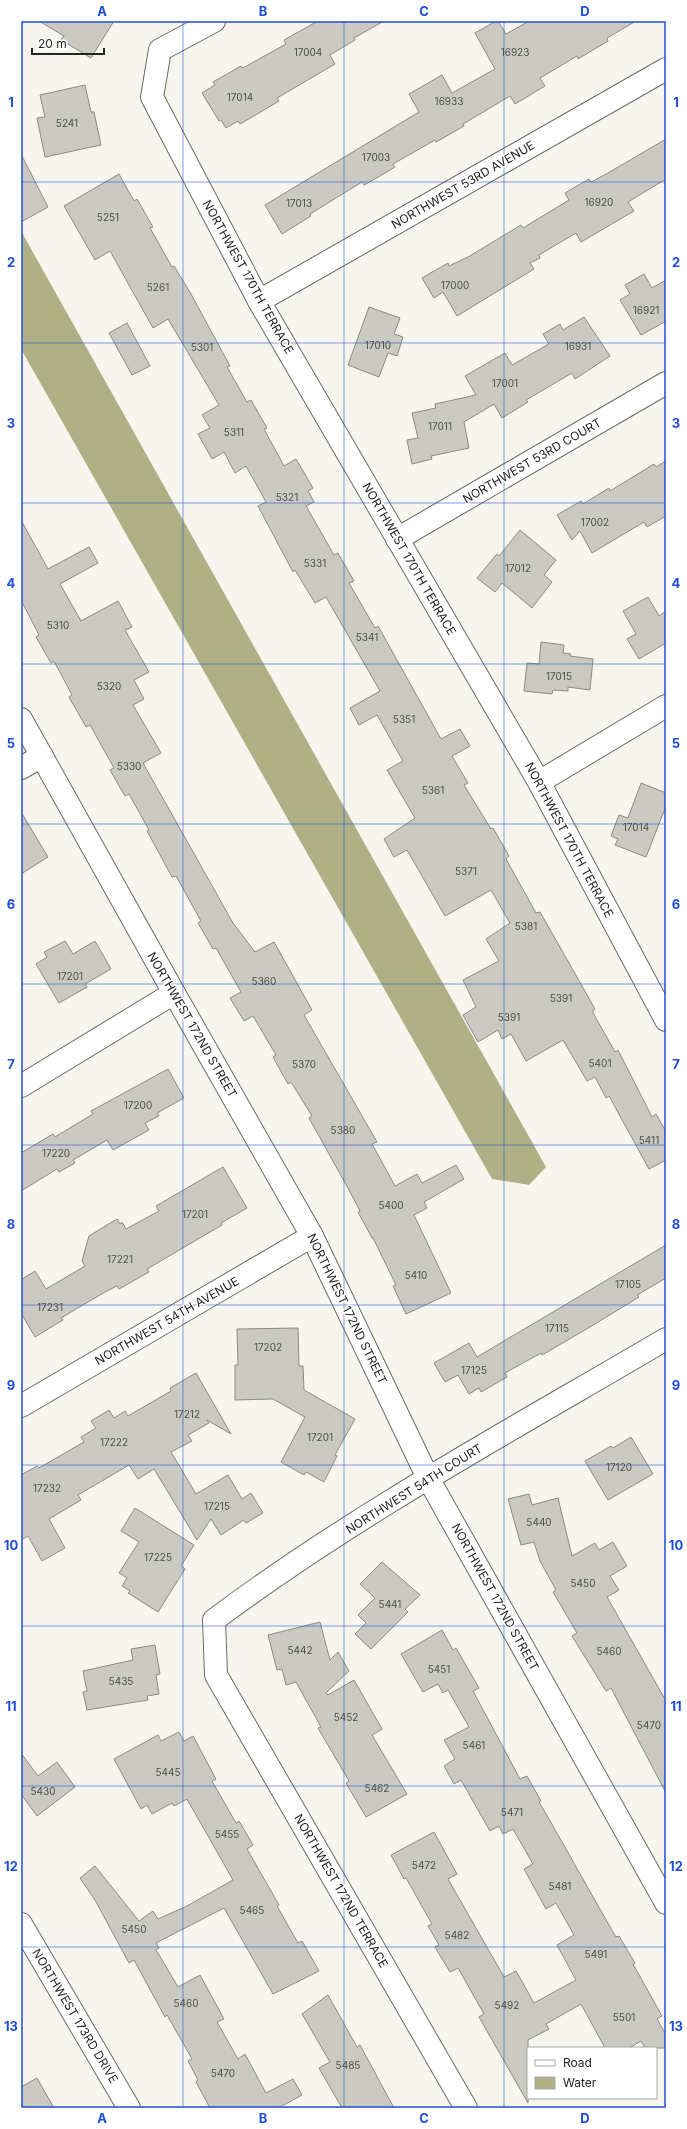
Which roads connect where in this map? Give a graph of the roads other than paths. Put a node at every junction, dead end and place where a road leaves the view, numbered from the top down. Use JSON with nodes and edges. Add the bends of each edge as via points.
{"nodes":[{"id":1,"x":214,"y":21,"type":"edge"},
{"id":2,"x":666,"y":69,"type":"edge"},
{"id":3,"x":259,"y":301,"type":"junction"},
{"id":4,"x":666,"y":383,"type":"edge"},
{"id":5,"x":397,"y":539,"type":"junction"},
{"id":6,"x":666,"y":706,"type":"edge"},
{"id":7,"x":21,"y":719,"type":"edge"},
{"id":8,"x":42,"y":756,"type":"junction"},
{"id":9,"x":21,"y":768,"type":"edge"},
{"id":10,"x":539,"y":782,"type":"junction"},
{"id":11,"x":174,"y":994,"type":"junction"},
{"id":12,"x":666,"y":1018,"type":"edge"},
{"id":13,"x":21,"y":1086,"type":"edge"},
{"id":14,"x":312,"y":1236,"type":"junction"},
{"id":15,"x":666,"y":1339,"type":"edge"},
{"id":16,"x":21,"y":1406,"type":"edge"},
{"id":17,"x":428,"y":1478,"type":"junction"},
{"id":18,"x":216,"y":1675,"type":"joint"},
{"id":19,"x":666,"y":1903,"type":"edge"},
{"id":20,"x":21,"y":1924,"type":"edge"},
{"id":21,"x":129,"y":2108,"type":"edge"},
{"id":22,"x":466,"y":2108,"type":"edge"}],
"edges":[{"from":1,"to":3,"type":"street","name":"NORTHWEST 170TH TERRACE","via":[[160,50],[152,97]]},
{"from":2,"to":3,"type":"street","name":"NORTHWEST 53RD AVENUE"},
{"from":3,"to":5,"type":"street","name":"NORTHWEST 170TH TERRACE"},
{"from":4,"to":5,"type":"street","name":"NORTHWEST 53RD COURT"},
{"from":5,"to":10,"type":"street","name":"NORTHWEST 170TH TERRACE"},
{"from":6,"to":10,"type":"street"},
{"from":7,"to":8,"type":"street","name":"NORTHWEST 172ND STREET"},
{"from":8,"to":9,"type":"street"},
{"from":8,"to":11,"type":"street","name":"NORTHWEST 172ND STREET"},
{"from":10,"to":12,"type":"street","name":"NORTHWEST 170TH TERRACE"},
{"from":11,"to":13,"type":"street"},
{"from":11,"to":14,"type":"street","name":"NORTHWEST 172ND STREET"},
{"from":14,"to":16,"type":"street","name":"NORTHWEST 54TH AVENUE"},
{"from":14,"to":17,"type":"street","name":"NORTHWEST 172ND STREET"},
{"from":15,"to":17,"type":"street","name":"NORTHWEST 54TH COURT"},
{"from":17,"to":18,"type":"street","name":"NORTHWEST 54TH COURT","via":[[264,1583],[214,1620]]},
{"from":17,"to":19,"type":"street","name":"NORTHWEST 172ND STREET"},
{"from":18,"to":22,"type":"street","name":"NORTHWEST 172ND TERRACE"},
{"from":20,"to":21,"type":"street","name":"NORTHWEST 173RD DRIVE"}]}
